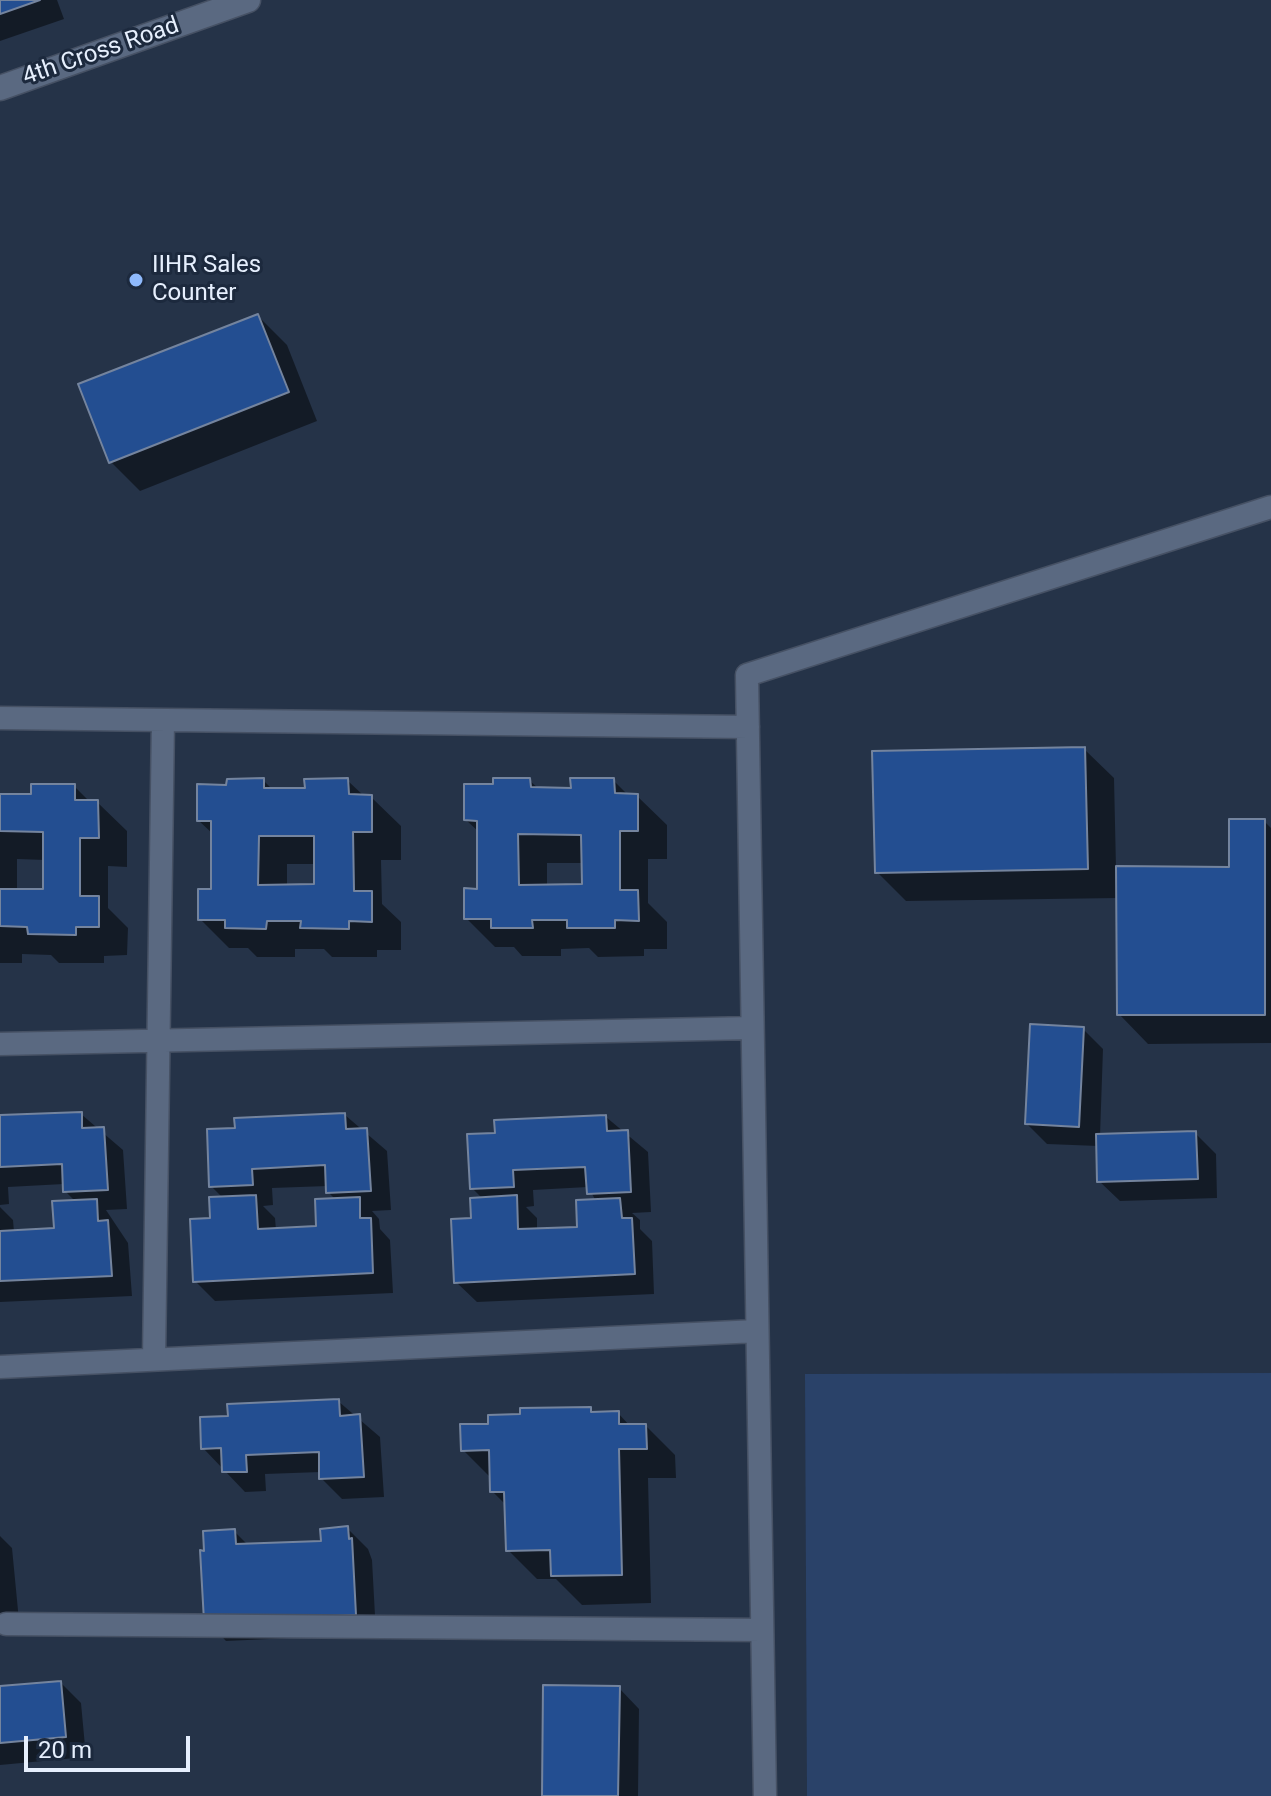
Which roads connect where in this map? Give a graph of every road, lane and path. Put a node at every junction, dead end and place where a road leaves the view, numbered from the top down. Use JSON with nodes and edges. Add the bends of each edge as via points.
{"nodes":[{"id":1,"x":248,"y":0,"type":"edge"},
{"id":2,"x":0,"y":88,"type":"edge"},
{"id":3,"x":1271,"y":507,"type":"edge"},
{"id":4,"x":0,"y":718,"type":"edge"},
{"id":5,"x":163,"y":720,"type":"junction"},
{"id":6,"x":748,"y":727,"type":"junction"},
{"id":7,"x":752,"y":1028,"type":"junction"},
{"id":8,"x":159,"y":1040,"type":"junction"},
{"id":9,"x":0,"y":1044,"type":"edge"},
{"id":10,"x":757,"y":1331,"type":"junction"},
{"id":11,"x":154,"y":1359,"type":"junction"},
{"id":12,"x":0,"y":1367,"type":"edge"},
{"id":13,"x":6,"y":1624,"type":"dead end"},
{"id":14,"x":762,"y":1630,"type":"junction"},
{"id":15,"x":765,"y":1796,"type":"edge"}],
"edges":[{"from":1,"to":2,"type":"street","name":"4th Cross Road"},
{"from":3,"to":6,"type":"lane","via":[[747,675]]},
{"from":4,"to":5,"type":"lane"},
{"from":5,"to":6,"type":"lane"},
{"from":5,"to":8,"type":"lane"},
{"from":6,"to":7,"type":"lane"},
{"from":7,"to":8,"type":"lane"},
{"from":7,"to":10,"type":"lane"},
{"from":8,"to":9,"type":"lane"},
{"from":8,"to":11,"type":"lane"},
{"from":10,"to":11,"type":"lane"},
{"from":10,"to":14,"type":"lane"},
{"from":11,"to":12,"type":"lane"},
{"from":13,"to":14,"type":"lane"},
{"from":14,"to":15,"type":"lane"}]}
